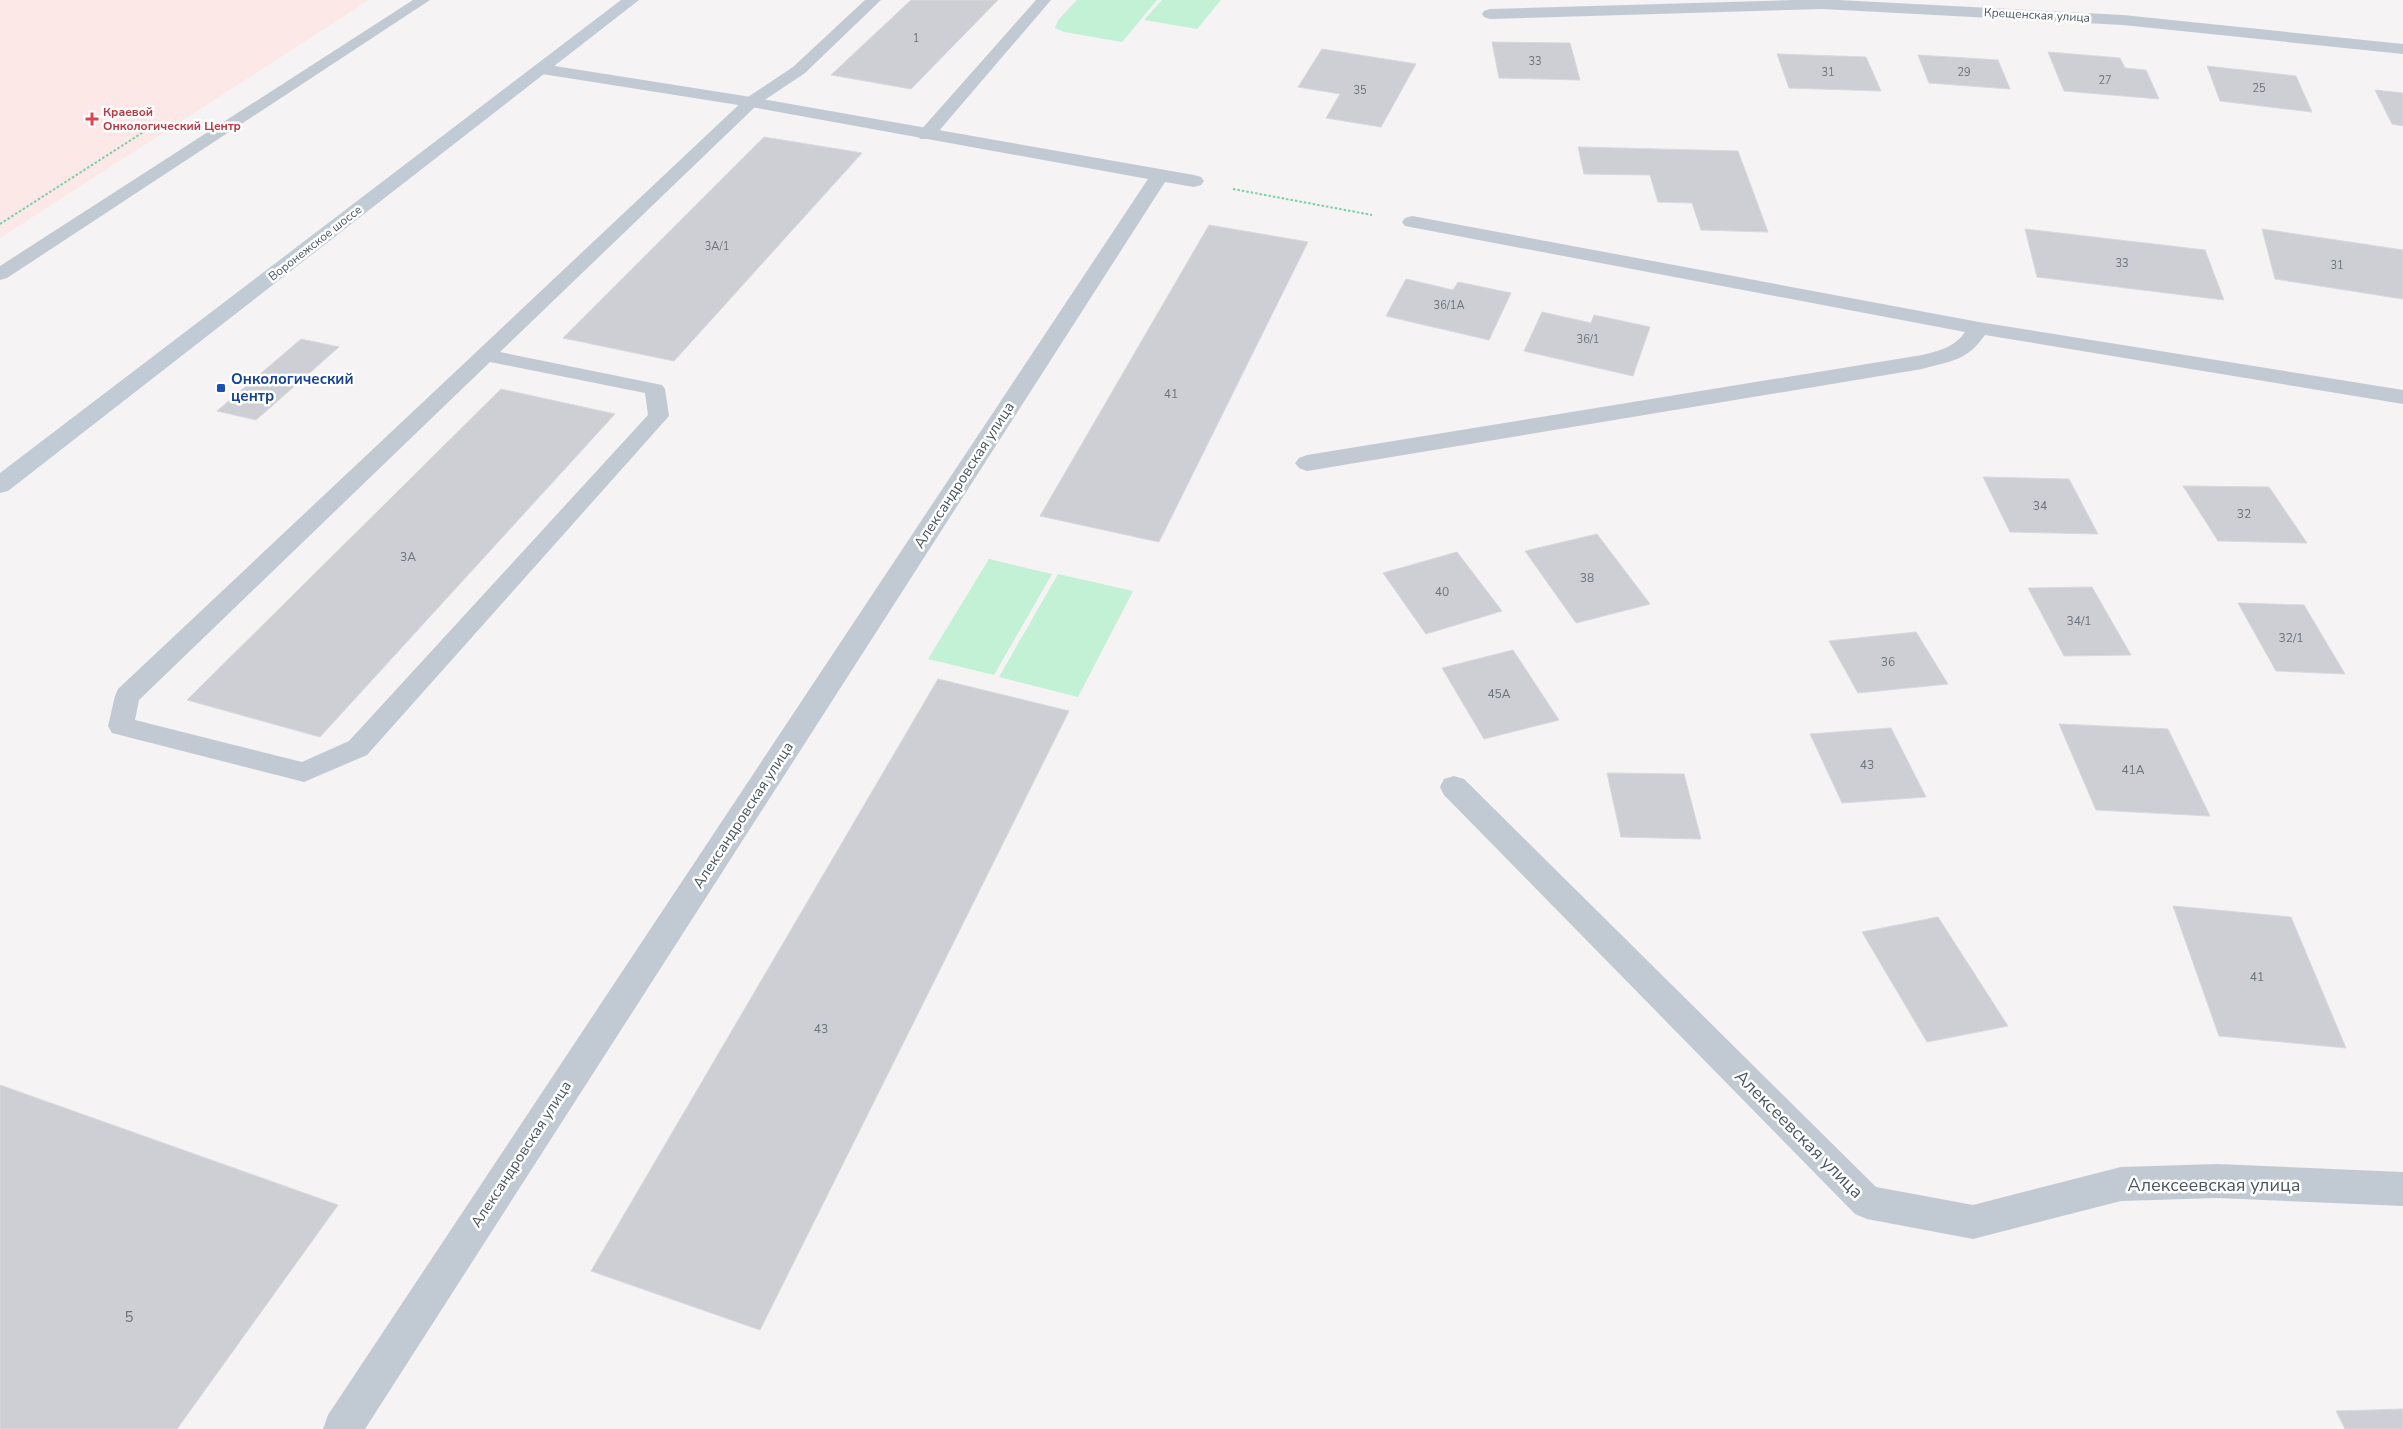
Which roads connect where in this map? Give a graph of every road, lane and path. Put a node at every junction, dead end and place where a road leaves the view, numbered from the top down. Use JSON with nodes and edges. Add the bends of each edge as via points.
{"nodes":[{"id":1,"x":423,"y":0,"type":"edge"},
{"id":2,"x":631,"y":0,"type":"edge"},
{"id":3,"x":874,"y":0,"type":"edge"},
{"id":4,"x":1044,"y":0,"type":"edge"},
{"id":5,"x":1490,"y":14,"type":"dead end"},
{"id":6,"x":2403,"y":49,"type":"edge"},
{"id":7,"x":542,"y":69,"type":"junction"},
{"id":8,"x":751,"y":102,"type":"junction"},
{"id":9,"x":926,"y":135,"type":"junction"},
{"id":10,"x":1160,"y":175,"type":"junction"},
{"id":11,"x":1194,"y":181,"type":"joint"},
{"id":12,"x":1412,"y":222,"type":"joint"},
{"id":13,"x":0,"y":274,"type":"edge"},
{"id":14,"x":1980,"y":328,"type":"junction"},
{"id":15,"x":484,"y":355,"type":"junction"},
{"id":16,"x":2403,"y":397,"type":"edge"},
{"id":17,"x":1307,"y":463,"type":"dead end"},
{"id":18,"x":0,"y":485,"type":"edge"},
{"id":19,"x":1454,"y":787,"type":"dead end"},
{"id":20,"x":2403,"y":1189,"type":"edge"},
{"id":21,"x":342,"y":1429,"type":"edge"}],
"edges":[{"from":1,"to":13,"type":"lane"},
{"from":2,"to":7,"type":"main road","name":"Воронежское шоссе"},
{"from":3,"to":8,"type":"lane","via":[[799,70]]},
{"from":4,"to":9,"type":"lane"},
{"from":5,"to":6,"type":"street","name":"Крещенская улица","via":[[1822,4],[2123,20]]},
{"from":7,"to":8,"type":"street"},
{"from":7,"to":18,"type":"main road","name":"Воронежское шоссе"},
{"from":8,"to":9,"type":"street"},
{"from":8,"to":15,"type":"lane"},
{"from":9,"to":10,"type":"street"},
{"from":10,"to":11,"type":"street"},
{"from":10,"to":21,"type":"street","name":"Александровская улица"},
{"from":11,"to":12,"type":"path"},
{"from":12,"to":14,"type":"street"},
{"from":14,"to":16,"type":"street"},
{"from":14,"to":17,"type":"street","via":[[1967,346],[1922,362]]},
{"from":15,"to":15,"type":"lane","via":[[127,696],[121,726],[304,772],[358,748],[659,416],[655,389]]},
{"from":19,"to":20,"type":"street","name":"Алексеевская улица","via":[[1867,1202],[1974,1222],[2122,1184],[2217,1181]]}]}
